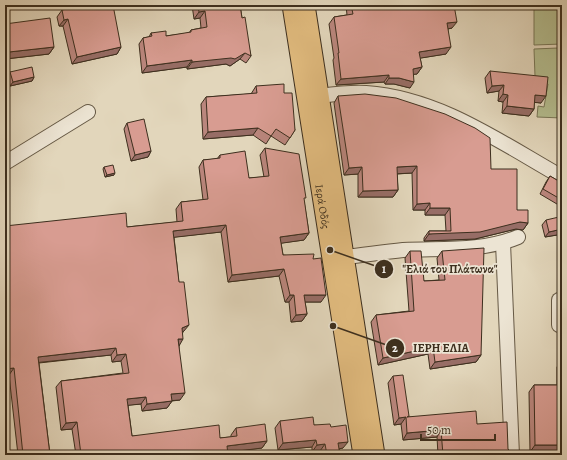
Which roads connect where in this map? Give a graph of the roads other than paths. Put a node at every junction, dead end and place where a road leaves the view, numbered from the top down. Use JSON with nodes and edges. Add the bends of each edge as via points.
{"nodes":[{"id":1,"x":291,"y":5,"type":"edge"},
{"id":2,"x":306,"y":5,"type":"edge"},
{"id":3,"x":320,"y":96,"type":"junction"},
{"id":4,"x":88,"y":112,"type":"dead end"},
{"id":5,"x":5,"y":163,"type":"edge"},
{"id":6,"x":562,"y":177,"type":"edge"},
{"id":7,"x":518,"y":237,"type":"dead end"},
{"id":8,"x":503,"y":243,"type":"junction"},
{"id":9,"x":345,"y":257,"type":"junction"},
{"id":10,"x":559,"y":300,"type":"dead end"},
{"id":11,"x":559,"y":325,"type":"dead end"},
{"id":12,"x":362,"y":455,"type":"edge"},
{"id":13,"x":376,"y":455,"type":"edge"},
{"id":14,"x":512,"y":455,"type":"edge"}],
"edges":[{"from":1,"to":12,"type":"main road","name":"Ιερά Οδός"},
{"from":2,"to":3,"type":"main road","name":"Ιερά Οδός"},
{"from":3,"to":6,"type":"street","via":[[365,93],[420,102],[463,121]]},
{"from":3,"to":9,"type":"main road","name":"Ιερά Οδός"},
{"from":4,"to":5,"type":"street"},
{"from":7,"to":8,"type":"street"},
{"from":8,"to":9,"type":"street","via":[[482,247],[401,250]]},
{"from":8,"to":14,"type":"street"},
{"from":9,"to":13,"type":"main road","name":"Ιερά Οδός"},
{"from":10,"to":11,"type":"street"}]}
